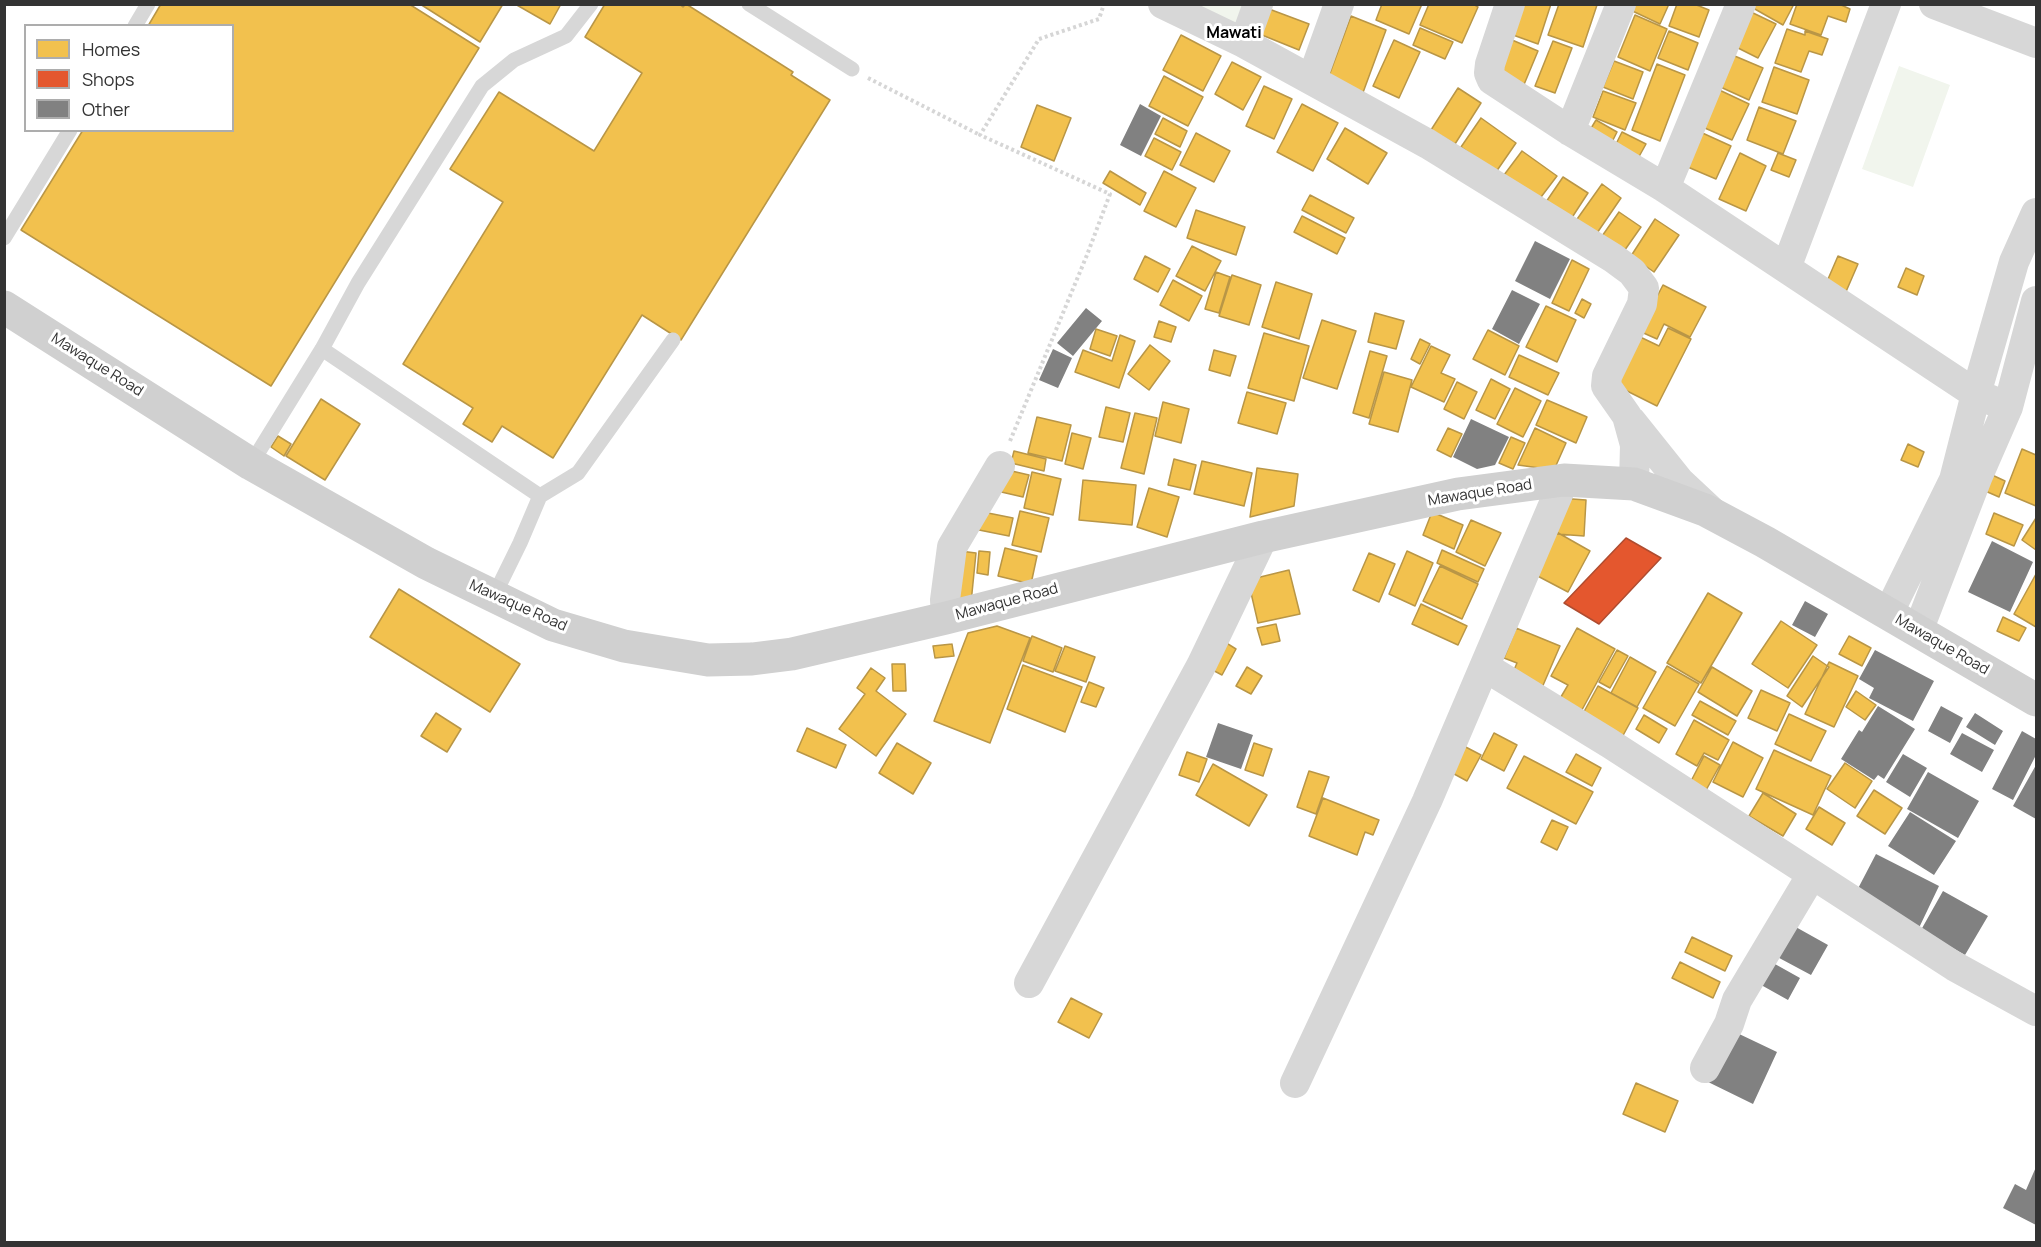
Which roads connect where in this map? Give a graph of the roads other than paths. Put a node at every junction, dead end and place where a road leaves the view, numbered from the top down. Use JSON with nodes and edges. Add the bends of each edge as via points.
{"nodes":[{"id":1,"x":148,"y":4,"type":"edge"},
{"id":2,"x":591,"y":4,"type":"edge"},
{"id":3,"x":749,"y":4,"type":"edge"},
{"id":4,"x":1163,"y":4,"type":"edge"},
{"id":5,"x":1258,"y":4,"type":"edge"},
{"id":6,"x":1339,"y":4,"type":"edge"},
{"id":7,"x":1510,"y":4,"type":"edge"},
{"id":8,"x":1621,"y":4,"type":"edge"},
{"id":9,"x":1741,"y":4,"type":"edge"},
{"id":10,"x":1886,"y":4,"type":"edge"},
{"id":11,"x":1934,"y":4,"type":"edge"},
{"id":12,"x":136,"y":24,"type":"edge"},
{"id":13,"x":1244,"y":43,"type":"junction"},
{"id":14,"x":2037,"y":43,"type":"edge"},
{"id":15,"x":852,"y":69,"type":"road end"},
{"id":16,"x":1312,"y":79,"type":"junction"},
{"id":17,"x":1570,"y":131,"type":"junction"},
{"id":18,"x":69,"y":132,"type":"edge"},
{"id":19,"x":1665,"y":188,"type":"junction"},
{"id":20,"x":2037,"y":213,"type":"edge"},
{"id":21,"x":4,"y":238,"type":"edge"},
{"id":22,"x":1786,"y":268,"type":"junction"},
{"id":23,"x":2025,"y":268,"type":"edge"},
{"id":24,"x":2037,"y":301,"type":"edge"},
{"id":25,"x":4,"y":307,"type":"edge"},
{"id":26,"x":673,"y":340,"type":"dead end"},
{"id":27,"x":322,"y":349,"type":"junction"},
{"id":28,"x":1976,"y":394,"type":"junction"},
{"id":29,"x":2008,"y":407,"type":"junction"},
{"id":30,"x":1627,"y":416,"type":"junction"},
{"id":31,"x":251,"y":464,"type":"junction"},
{"id":32,"x":1000,"y":466,"type":"road end"},
{"id":33,"x":1564,"y":480,"type":"junction"},
{"id":34,"x":1634,"y":484,"type":"junction"},
{"id":35,"x":540,"y":496,"type":"junction"},
{"id":36,"x":1715,"y":515,"type":"junction"},
{"id":37,"x":1263,"y":537,"type":"junction"},
{"id":38,"x":494,"y":596,"type":"junction"},
{"id":39,"x":1888,"y":614,"type":"junction"},
{"id":40,"x":946,"y":618,"type":"junction"},
{"id":41,"x":1918,"y":631,"type":"junction"},
{"id":42,"x":1485,"y":667,"type":"junction"},
{"id":43,"x":2037,"y":700,"type":"edge"},
{"id":44,"x":1811,"y":876,"type":"junction"},
{"id":45,"x":1029,"y":983,"type":"dead end"},
{"id":46,"x":2037,"y":1011,"type":"edge"},
{"id":47,"x":1705,"y":1068,"type":"dead end"},
{"id":48,"x":1295,"y":1083,"type":"dead end"}],
"edges":[{"from":1,"to":12,"type":"lane"},
{"from":2,"to":27,"type":"lane","via":[[566,36],[513,60],[482,86],[358,283]]},
{"from":3,"to":15,"type":"lane"},
{"from":4,"to":13,"type":"street"},
{"from":5,"to":13,"type":"street"},
{"from":6,"to":16,"type":"street"},
{"from":7,"to":17,"type":"street","via":[[1490,64],[1492,80]]},
{"from":8,"to":17,"type":"street"},
{"from":9,"to":19,"type":"street"},
{"from":10,"to":22,"type":"street"},
{"from":11,"to":14,"type":"street"},
{"from":13,"to":16,"type":"street"},
{"from":16,"to":30,"type":"street","via":[[1428,144],[1632,272],[1644,288],[1642,304],[1605,386]]},
{"from":17,"to":19,"type":"street"},
{"from":18,"to":21,"type":"lane"},
{"from":19,"to":22,"type":"street"},
{"from":20,"to":23,"type":"street"},
{"from":22,"to":28,"type":"street"},
{"from":23,"to":28,"type":"street"},
{"from":24,"to":29,"type":"street"},
{"from":25,"to":31,"type":"main road","name":"Mawaque Road"},
{"from":26,"to":35,"type":"lane","via":[[578,472]]},
{"from":27,"to":31,"type":"lane"},
{"from":27,"to":35,"type":"lane"},
{"from":28,"to":29,"type":"street"},
{"from":28,"to":39,"type":"street","via":[[1954,480]]},
{"from":29,"to":41,"type":"street"},
{"from":30,"to":34,"type":"street","via":[[1635,445]]},
{"from":30,"to":36,"type":"street","via":[[1680,482]]},
{"from":31,"to":38,"type":"main road","name":"Mawaque Road","via":[[426,563]]},
{"from":32,"to":40,"type":"street","via":[[952,547]]},
{"from":33,"to":34,"type":"main road","name":"Mawaque Road"},
{"from":33,"to":37,"type":"main road","name":"Mawaque Road","via":[[1458,494]]},
{"from":33,"to":42,"type":"street"},
{"from":34,"to":36,"type":"main road","name":"Mawaque Road"},
{"from":35,"to":38,"type":"lane"},
{"from":36,"to":39,"type":"main road","name":"Mawaque Road"},
{"from":37,"to":40,"type":"main road","name":"Mawaque Road"},
{"from":37,"to":45,"type":"street","via":[[1201,666]]},
{"from":38,"to":40,"type":"main road","name":"Mawaque Road","via":[[553,625],[624,646],[708,660],[792,654]]},
{"from":39,"to":41,"type":"main road","name":"Mawaque Road"},
{"from":41,"to":43,"type":"main road","name":"Mawaque Road"},
{"from":42,"to":44,"type":"street"},
{"from":42,"to":48,"type":"street"},
{"from":44,"to":46,"type":"street","via":[[1954,966]]},
{"from":44,"to":47,"type":"street","via":[[1737,1000]]}]}
